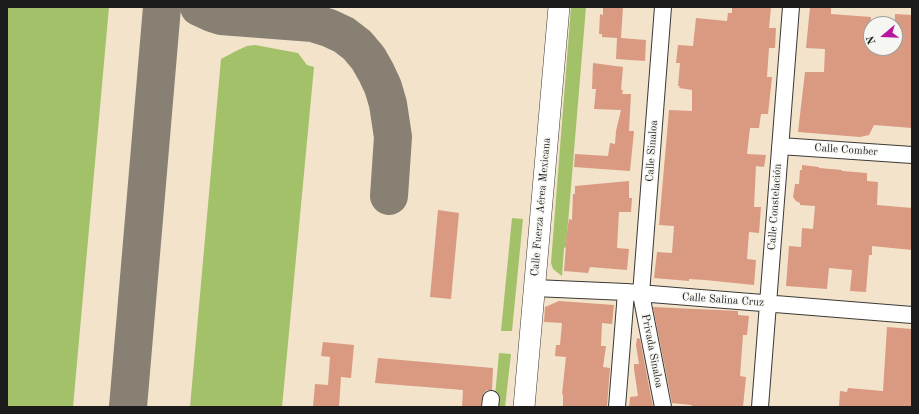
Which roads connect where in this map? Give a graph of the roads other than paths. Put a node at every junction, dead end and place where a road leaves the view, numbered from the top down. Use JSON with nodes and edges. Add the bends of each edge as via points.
{"nodes":[{"id":1,"x":559,"y":7,"type":"edge"},
{"id":2,"x":663,"y":7,"type":"edge"},
{"id":3,"x":791,"y":7,"type":"edge"},
{"id":4,"x":780,"y":146,"type":"junction"},
{"id":5,"x":912,"y":155,"type":"edge"},
{"id":6,"x":534,"y":288,"type":"junction"},
{"id":7,"x":633,"y":293,"type":"junction"},
{"id":8,"x":768,"y":303,"type":"junction"},
{"id":9,"x":912,"y":315,"type":"edge"},
{"id":10,"x":524,"y":407,"type":"edge"},
{"id":11,"x":617,"y":407,"type":"edge"},
{"id":12,"x":663,"y":407,"type":"edge"},
{"id":13,"x":760,"y":407,"type":"edge"}],
"edges":[{"from":1,"to":6,"type":"main road","name":"Calle Fuerza Aérea Mexicana"},
{"from":2,"to":7,"type":"street","name":"Calle Sinaloa"},
{"from":3,"to":4,"type":"street","name":"Calle Constelación"},
{"from":4,"to":5,"type":"street","name":"Calle Comber"},
{"from":4,"to":8,"type":"street","name":"Calle Constelación"},
{"from":6,"to":7,"type":"street","name":"Calle Salina Cruz"},
{"from":6,"to":10,"type":"main road","name":"Calle Fuerza Aérea Mexicana"},
{"from":7,"to":8,"type":"street","name":"Calle Salina Cruz"},
{"from":7,"to":11,"type":"street","name":"Calle Sinaloa"},
{"from":7,"to":12,"type":"street","name":"Privada Sinaloa"},
{"from":8,"to":9,"type":"street","name":"Calle Salina Cruz"},
{"from":8,"to":13,"type":"street","name":"Calle Constelación"}]}
